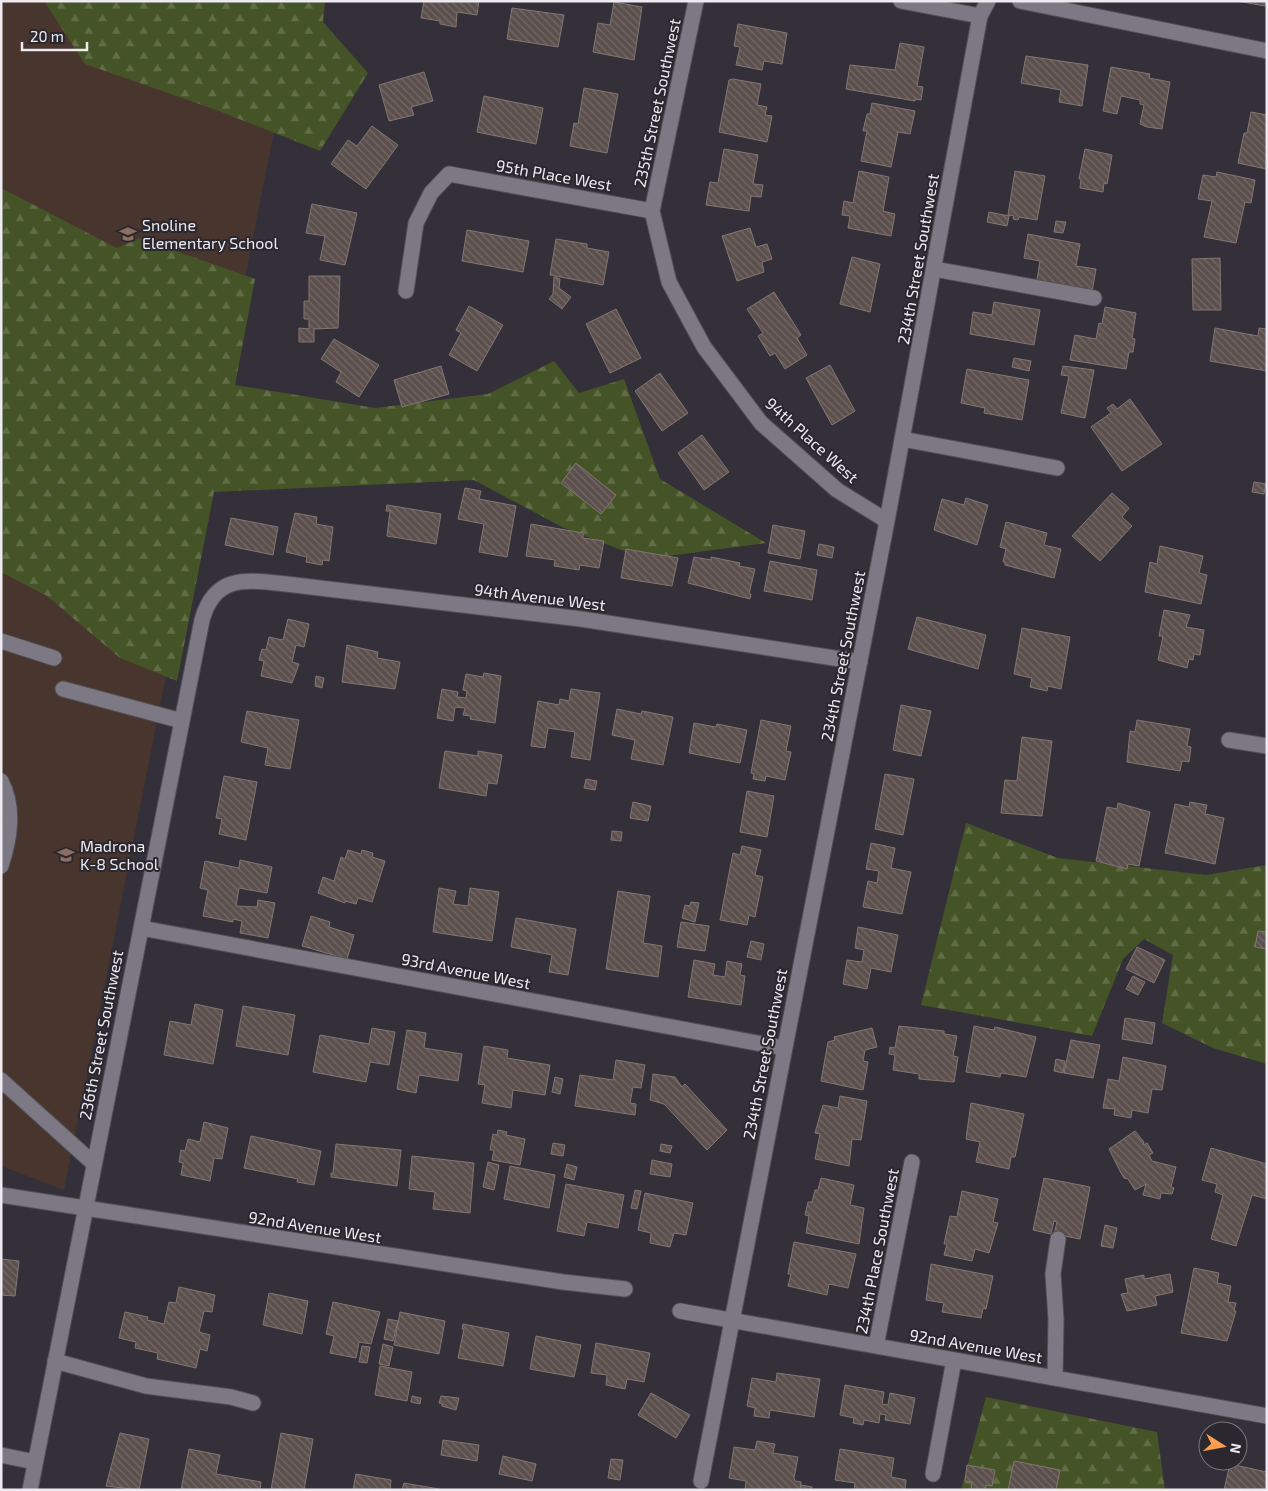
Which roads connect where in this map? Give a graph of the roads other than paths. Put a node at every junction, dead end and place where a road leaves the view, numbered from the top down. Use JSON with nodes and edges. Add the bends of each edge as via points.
{"nodes":[{"id":1,"x":696,"y":1,"type":"edge"},
{"id":2,"x":901,"y":1,"type":"edge"},
{"id":3,"x":988,"y":1,"type":"edge"},
{"id":4,"x":1020,"y":1,"type":"edge"},
{"id":5,"x":980,"y":16,"type":"junction"},
{"id":6,"x":1267,"y":51,"type":"edge"},
{"id":7,"x":652,"y":211,"type":"junction"},
{"id":8,"x":934,"y":269,"type":"junction"},
{"id":9,"x":406,"y":291,"type":"dead end"},
{"id":10,"x":1094,"y":298,"type":"dead end"},
{"id":11,"x":902,"y":439,"type":"junction"},
{"id":12,"x":1057,"y":468,"type":"dead end"},
{"id":13,"x":887,"y":521,"type":"junction"},
{"id":14,"x":216,"y":591,"type":"joint"},
{"id":15,"x":1,"y":641,"type":"edge"},
{"id":16,"x":54,"y":658,"type":"dead end"},
{"id":17,"x":860,"y":662,"type":"junction"},
{"id":18,"x":63,"y":689,"type":"dead end"},
{"id":19,"x":182,"y":721,"type":"junction"},
{"id":20,"x":1229,"y":740,"type":"dead end"},
{"id":21,"x":1267,"y":746,"type":"edge"},
{"id":22,"x":1,"y":781,"type":"edge"},
{"id":23,"x":3,"y":854,"type":"edge"},
{"id":24,"x":141,"y":928,"type":"junction"},
{"id":25,"x":784,"y":1048,"type":"junction"},
{"id":26,"x":1,"y":1080,"type":"edge"},
{"id":27,"x":912,"y":1162,"type":"dead end"},
{"id":28,"x":93,"y":1163,"type":"junction"},
{"id":29,"x":1,"y":1195,"type":"edge"},
{"id":30,"x":85,"y":1210,"type":"junction"},
{"id":31,"x":1058,"y":1239,"type":"dead end"},
{"id":32,"x":625,"y":1289,"type":"dead end"},
{"id":33,"x":680,"y":1311,"type":"dead end"},
{"id":34,"x":733,"y":1319,"type":"junction"},
{"id":35,"x":876,"y":1346,"type":"junction"},
{"id":36,"x":954,"y":1360,"type":"junction"},
{"id":37,"x":55,"y":1361,"type":"junction"},
{"id":38,"x":1055,"y":1378,"type":"junction"},
{"id":39,"x":253,"y":1403,"type":"dead end"},
{"id":40,"x":1267,"y":1416,"type":"edge"},
{"id":41,"x":1,"y":1455,"type":"edge"},
{"id":42,"x":36,"y":1462,"type":"junction"},
{"id":43,"x":933,"y":1474,"type":"dead end"},
{"id":44,"x":701,"y":1482,"type":"dead end"},
{"id":45,"x":30,"y":1490,"type":"edge"}],
"edges":[{"from":1,"to":7,"type":"street","name":"235th Street Southwest"},
{"from":2,"to":5,"type":"street"},
{"from":3,"to":5,"type":"street","name":"234th Street Southwest"},
{"from":4,"to":6,"type":"street"},
{"from":5,"to":8,"type":"street","name":"234th Street Southwest"},
{"from":7,"to":9,"type":"street","name":"95th Place West","via":[[449,174],[431,193],[416,222]]},
{"from":7,"to":13,"type":"street","name":"94th Place West","via":[[669,282],[704,347],[761,423],[836,490]]},
{"from":8,"to":10,"type":"street"},
{"from":8,"to":11,"type":"street","name":"234th Street Southwest"},
{"from":11,"to":12,"type":"street"},
{"from":11,"to":13,"type":"street","name":"234th Street Southwest"},
{"from":13,"to":17,"type":"street","name":"234th Street Southwest"},
{"from":14,"to":17,"type":"street","name":"94th Avenue West","via":[[240,581],[286,584],[581,619]]},
{"from":14,"to":19,"type":"street","name":"236th Street Southwest","via":[[206,605],[202,620]]},
{"from":15,"to":16,"type":"street"},
{"from":17,"to":25,"type":"street","name":"234th Street Southwest"},
{"from":18,"to":19,"type":"street"},
{"from":19,"to":24,"type":"street","name":"236th Street Southwest"},
{"from":20,"to":21,"type":"street"},
{"from":22,"to":23,"type":"street","via":[[10,805],[10,825]]},
{"from":24,"to":25,"type":"street","name":"93rd Avenue West"},
{"from":24,"to":28,"type":"street","name":"236th Street Southwest"},
{"from":25,"to":34,"type":"street","name":"234th Street Southwest"},
{"from":26,"to":28,"type":"street"},
{"from":27,"to":35,"type":"street","name":"234th Place Southwest"},
{"from":28,"to":30,"type":"street","name":"236th Street Southwest"},
{"from":29,"to":30,"type":"street","name":"92nd Avenue West"},
{"from":30,"to":32,"type":"street","name":"92nd Avenue West"},
{"from":30,"to":37,"type":"street","name":"236th Street Southwest"},
{"from":31,"to":38,"type":"street","via":[[1053,1274]]},
{"from":33,"to":34,"type":"street","name":"92nd Avenue West"},
{"from":34,"to":35,"type":"street","name":"92nd Avenue West"},
{"from":34,"to":44,"type":"street","name":"234th Street Southwest"},
{"from":35,"to":36,"type":"street","name":"92nd Avenue West"},
{"from":36,"to":38,"type":"street","name":"92nd Avenue West"},
{"from":36,"to":43,"type":"street"},
{"from":37,"to":39,"type":"street","via":[[146,1386]]},
{"from":37,"to":42,"type":"street","name":"236th Street Southwest"},
{"from":38,"to":40,"type":"street","name":"92nd Avenue West"},
{"from":41,"to":42,"type":"street"},
{"from":42,"to":45,"type":"street","name":"236th Street Southwest"}]}
